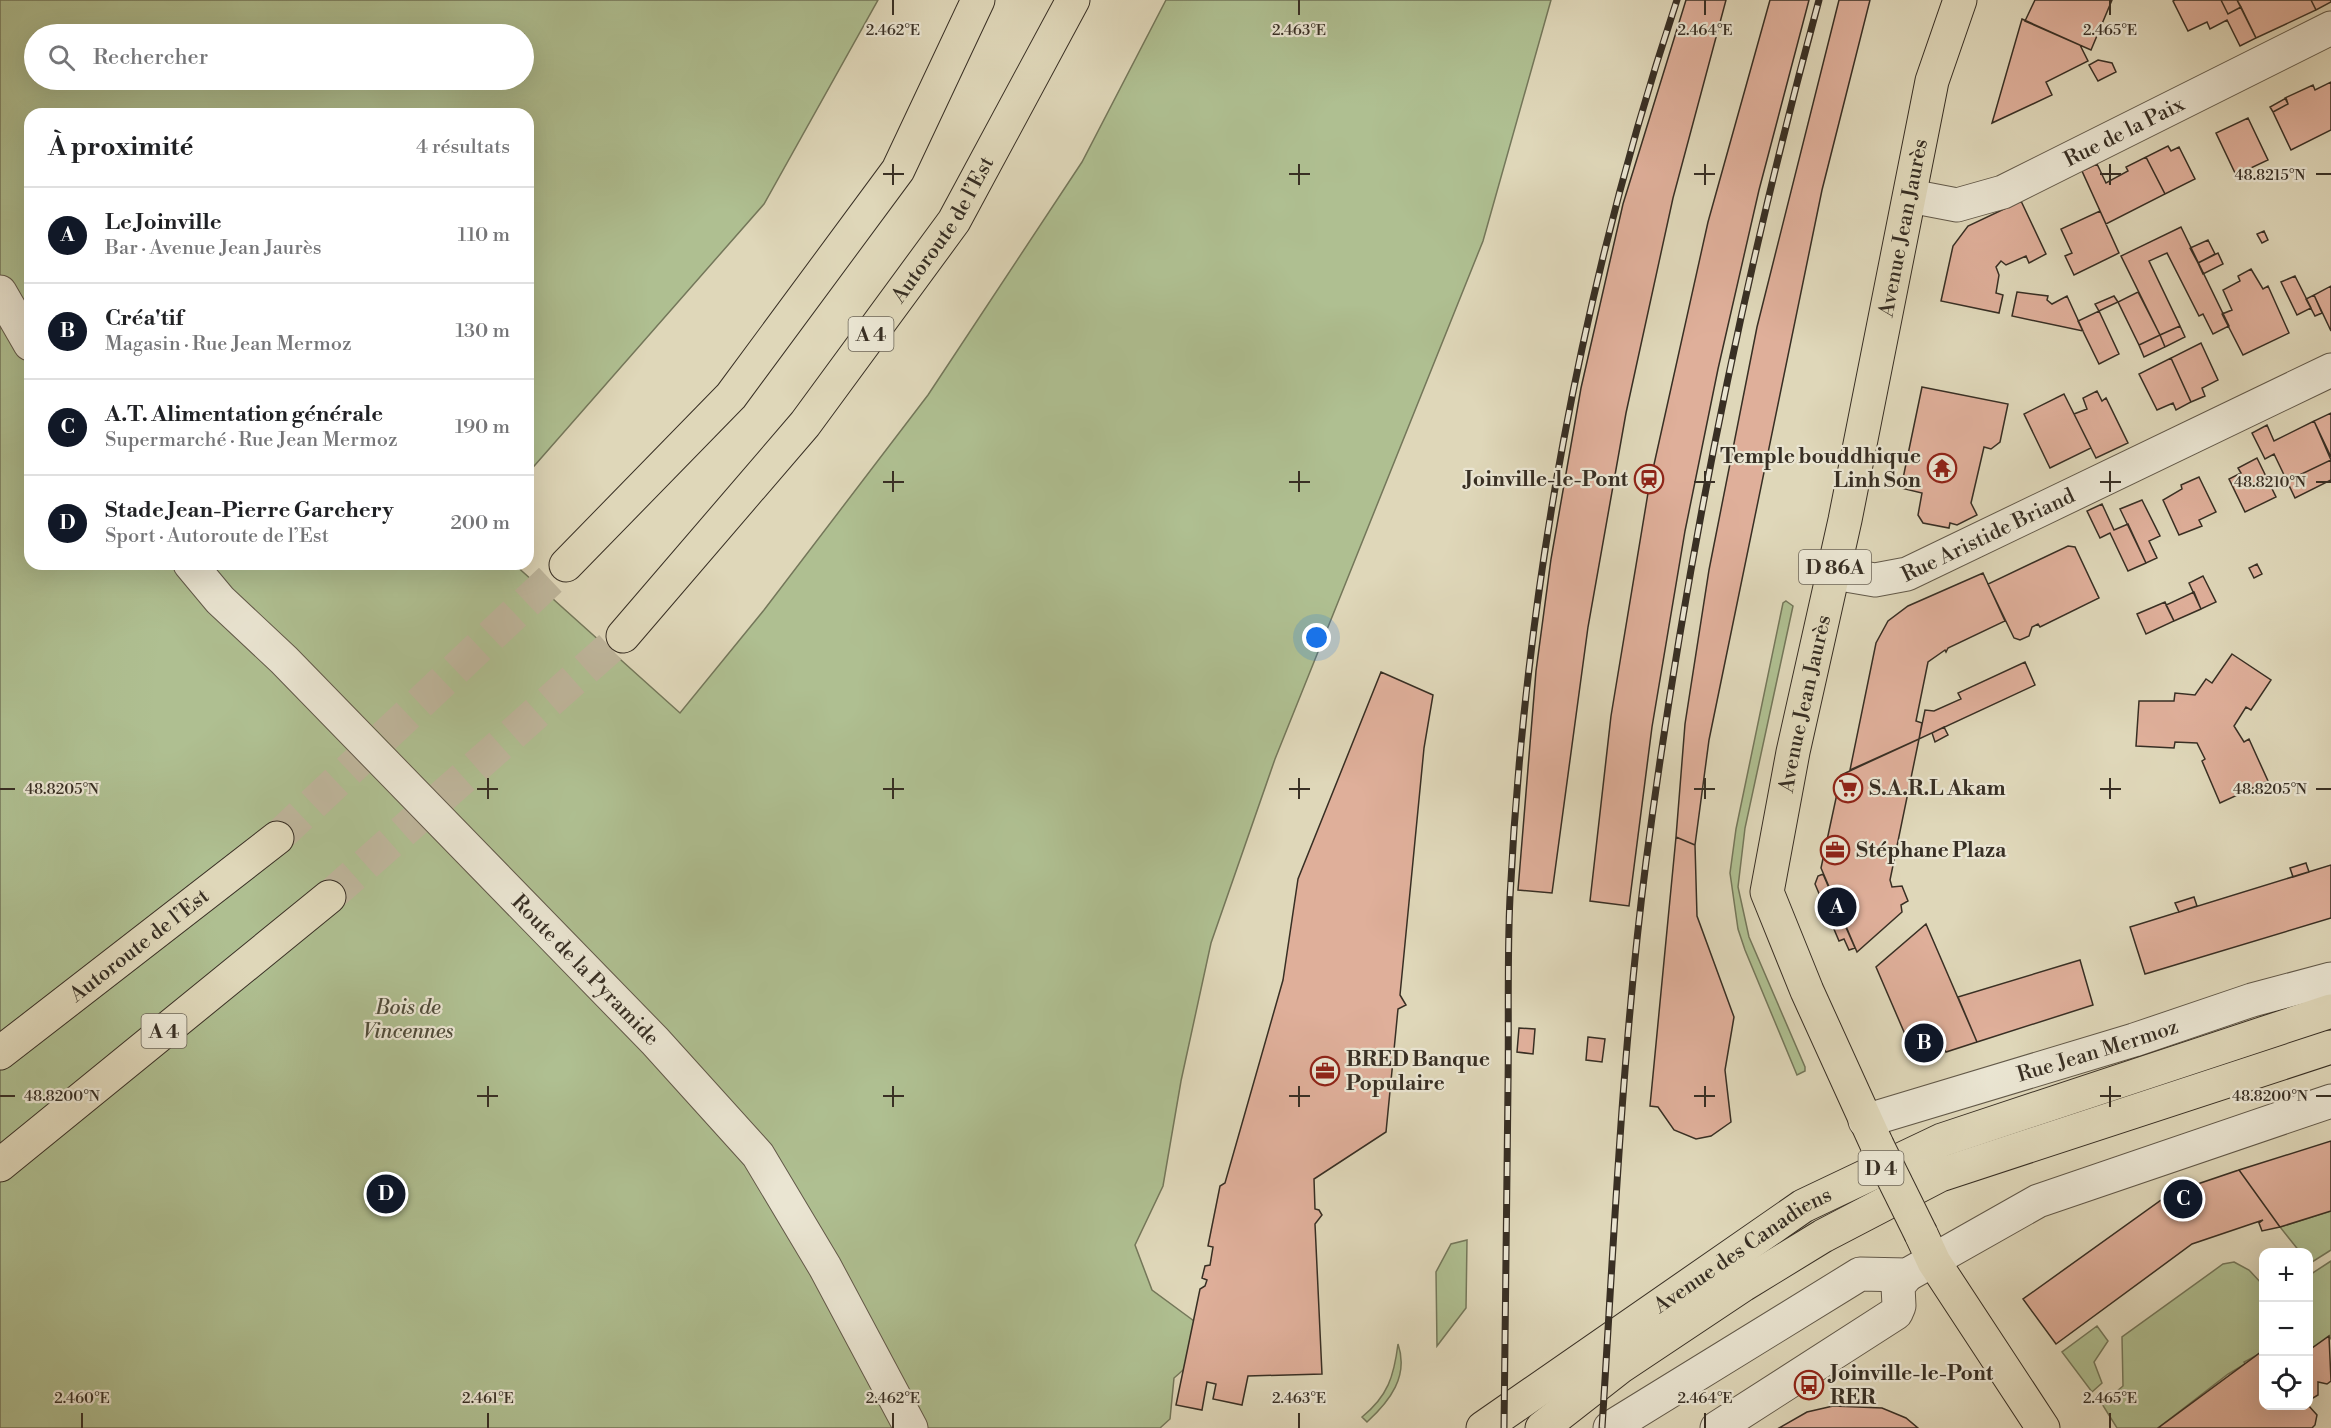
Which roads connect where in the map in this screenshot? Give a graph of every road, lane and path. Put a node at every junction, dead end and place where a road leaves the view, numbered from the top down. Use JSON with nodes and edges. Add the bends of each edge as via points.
{"nodes":[{"id":1,"x":978,"y":0,"type":"edge"},
{"id":2,"x":1072,"y":0,"type":"edge"},
{"id":3,"x":1959,"y":0,"type":"edge"},
{"id":4,"x":2331,"y":28,"type":"edge"},
{"id":5,"x":1911,"y":196,"type":"junction"},
{"id":6,"x":0,"y":292,"type":"edge"},
{"id":7,"x":24,"y":334,"type":"edge"},
{"id":8,"x":2331,"y":370,"type":"edge"},
{"id":9,"x":566,"y":565,"type":"tunnel mouth"},
{"id":10,"x":195,"y":570,"type":"edge"},
{"id":11,"x":1834,"y":573,"type":"junction"},
{"id":12,"x":623,"y":636,"type":"tunnel mouth"},
{"id":13,"x":277,"y":838,"type":"tunnel mouth"},
{"id":14,"x":329,"y":897,"type":"tunnel mouth"},
{"id":15,"x":2331,"y":979,"type":"edge"},
{"id":16,"x":2331,"y":1011,"type":"edge"},
{"id":17,"x":2331,"y":1047,"type":"edge"},
{"id":18,"x":0,"y":1053,"type":"edge"},
{"id":19,"x":2331,"y":1101,"type":"edge"},
{"id":20,"x":1871,"y":1133,"type":"junction"},
{"id":21,"x":0,"y":1165,"type":"edge"},
{"id":22,"x":1921,"y":1257,"type":"junction"},
{"id":23,"x":911,"y":1428,"type":"edge"},
{"id":24,"x":1483,"y":1428,"type":"edge"},
{"id":25,"x":1542,"y":1428,"type":"edge"},
{"id":26,"x":1610,"y":1428,"type":"edge"},
{"id":27,"x":1717,"y":1428,"type":"edge"},
{"id":28,"x":2043,"y":1428,"type":"edge"}],
"edges":[{"from":1,"to":9,"type":"main road","via":[[898,170],[731,396]]},
{"from":2,"to":12,"type":"main road","name":"Autoroute de l’Est","number":"A 4","via":[[954,221],[805,424]]},
{"from":3,"to":5,"type":"main road","name":"Avenue Jean Jaurès","number":"D 86A","via":[[1932,81]]},
{"from":4,"to":5,"type":"street","name":"Rue de la Paix","via":[[2003,192],[1957,205]]},
{"from":5,"to":11,"type":"main road","name":"Avenue Jean Jaurès","number":"D 86A"},
{"from":6,"to":7,"type":"street"},
{"from":8,"to":11,"type":"street","name":"Rue Aristide Briand","via":[[1907,574],[1875,580]]},
{"from":10,"to":23,"type":"street","name":"Route de la Pyramide","via":[[220,600],[284,660],[655,1041],[758,1155],[825,1267]]},
{"from":11,"to":20,"type":"main road","name":"Avenue Jean Jaurès","number":"D 86A","via":[[1793,752],[1767,892]]},
{"from":13,"to":18,"type":"main road","name":"Autoroute de l’Est"},
{"from":14,"to":21,"type":"main road","number":"A 4"},
{"from":15,"to":20,"type":"street","name":"Rue Jean Mermoz","via":[[2252,1000],[2123,1043]]},
{"from":16,"to":24,"type":"main road","name":"Avenue des Canadiens","number":"D 4","via":[[1964,1131],[1803,1206]]},
{"from":17,"to":25,"type":"main road","name":"Avenue des Canadiens","number":"D 4","via":[[1940,1175],[1823,1236],[1734,1291],[1620,1367]]},
{"from":19,"to":22,"type":"street","via":[[2038,1201]]},
{"from":20,"to":22,"type":"main road","number":"D 86A","bridge":true},
{"from":22,"to":26,"type":"street","via":[[1860,1274]]},
{"from":22,"to":27,"type":"street","via":[[1898,1286],[1896,1313]]},
{"from":22,"to":28,"type":"main road","number":"D 86A"}]}
